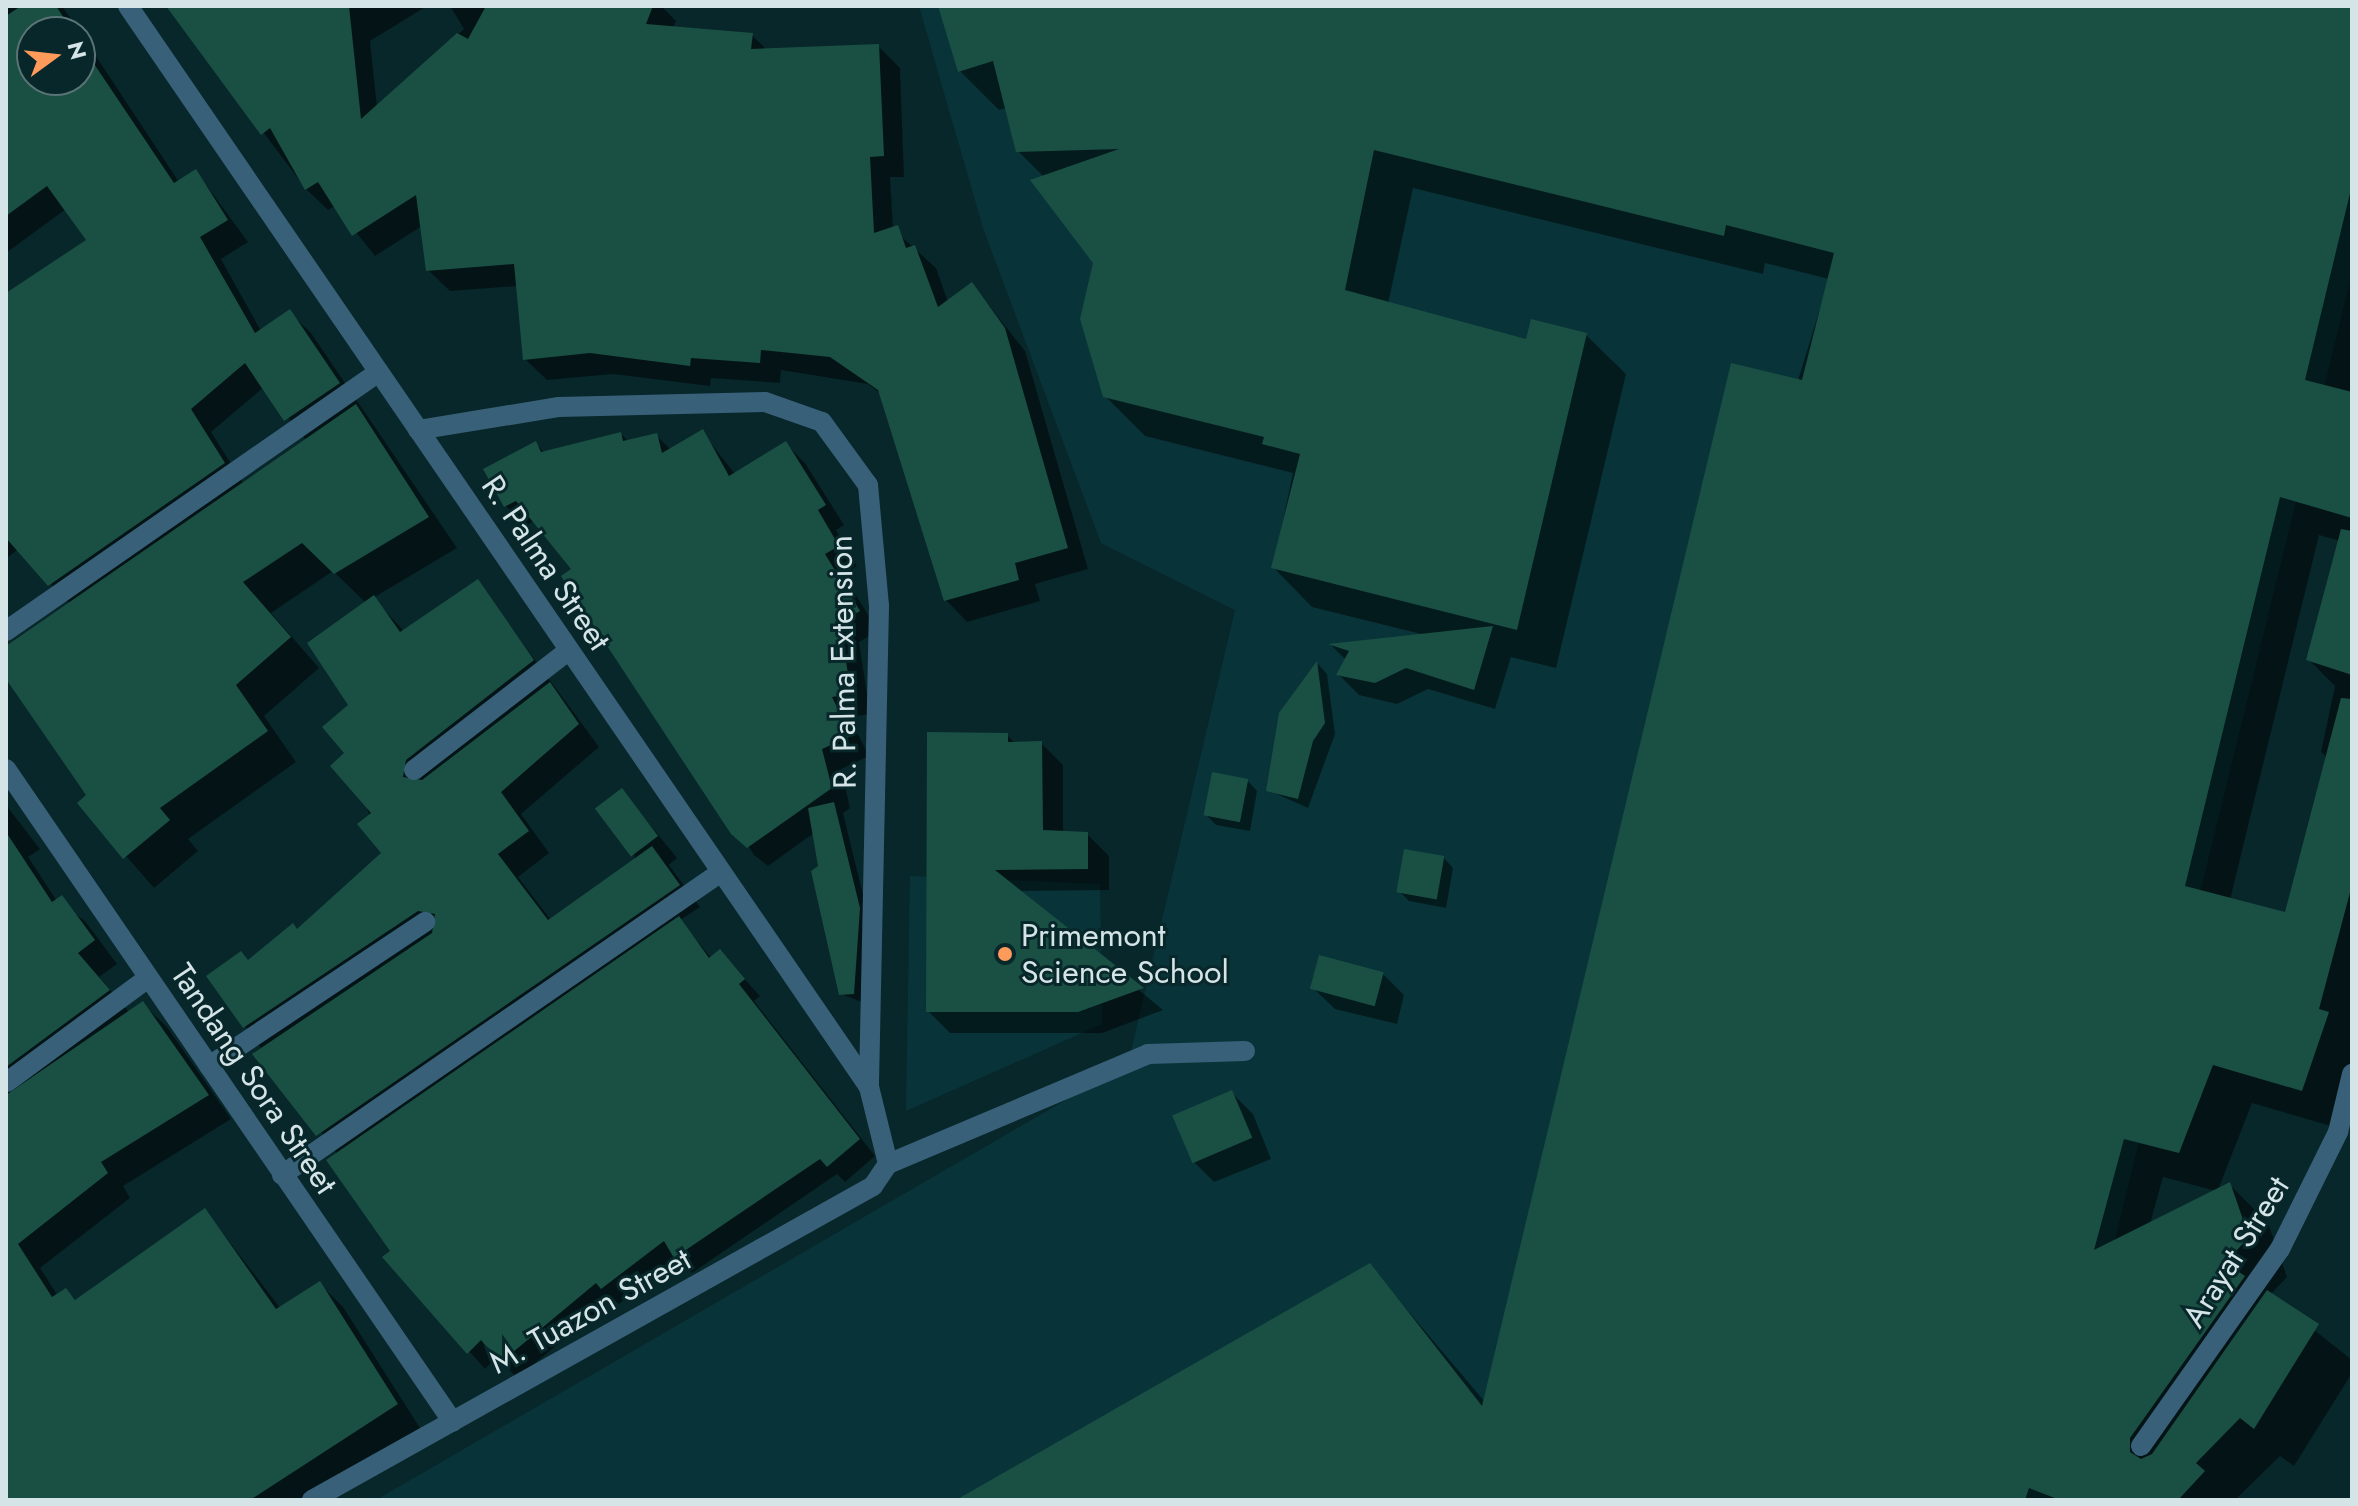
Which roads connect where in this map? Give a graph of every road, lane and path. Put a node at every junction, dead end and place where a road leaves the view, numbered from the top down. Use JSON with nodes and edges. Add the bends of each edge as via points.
{"nodes":[{"id":1,"x":128,"y":6,"type":"edge"},
{"id":2,"x":378,"y":372,"type":"junction"},
{"id":3,"x":418,"y":430,"type":"junction"},
{"id":4,"x":6,"y":631,"type":"edge"},
{"id":5,"x":569,"y":650,"type":"junction"},
{"id":6,"x":414,"y":770,"type":"dead end"},
{"id":7,"x":6,"y":771,"type":"edge"},
{"id":8,"x":721,"y":872,"type":"junction"},
{"id":9,"x":425,"y":922,"type":"dead end"},
{"id":10,"x":148,"y":978,"type":"junction"},
{"id":11,"x":1245,"y":1051,"type":"dead end"},
{"id":12,"x":209,"y":1066,"type":"junction"},
{"id":13,"x":2352,"y":1074,"type":"edge"},
{"id":14,"x":7,"y":1082,"type":"edge"},
{"id":15,"x":869,"y":1087,"type":"junction"},
{"id":16,"x":2345,"y":1132,"type":"edge"},
{"id":17,"x":888,"y":1164,"type":"junction"},
{"id":18,"x":282,"y":1175,"type":"junction"},
{"id":19,"x":453,"y":1422,"type":"junction"},
{"id":20,"x":2141,"y":1446,"type":"dead end"},
{"id":21,"x":312,"y":1500,"type":"edge"}],
"edges":[{"from":1,"to":2,"type":"street","name":"R. Palma Street"},
{"from":2,"to":3,"type":"street","name":"R. Palma Street"},
{"from":2,"to":4,"type":"street"},
{"from":3,"to":5,"type":"street","name":"R. Palma Street"},
{"from":3,"to":15,"type":"street","name":"R. Palma Extension","via":[[559,407],[765,402],[822,422],[868,485],[879,606]]},
{"from":5,"to":6,"type":"street"},
{"from":5,"to":8,"type":"street","name":"R. Palma Street"},
{"from":7,"to":10,"type":"street","name":"Tandang Sora Street"},
{"from":8,"to":15,"type":"street","name":"R. Palma Street"},
{"from":8,"to":18,"type":"street"},
{"from":9,"to":12,"type":"street"},
{"from":10,"to":12,"type":"street","name":"Tandang Sora Street"},
{"from":10,"to":14,"type":"street"},
{"from":11,"to":17,"type":"street","via":[[1148,1054]]},
{"from":12,"to":18,"type":"street","name":"Tandang Sora Street"},
{"from":13,"to":16,"type":"street","name":"Arayat Street"},
{"from":15,"to":17,"type":"street","name":"R. Palma Street"},
{"from":16,"to":20,"type":"street","name":"Arayat Street","via":[[2280,1249]]},
{"from":17,"to":19,"type":"street","name":"M. Tuazon Street","via":[[873,1186]]},
{"from":18,"to":19,"type":"street","name":"Tandang Sora Street"},
{"from":19,"to":21,"type":"street","name":"M. Tuazon Street"}]}
